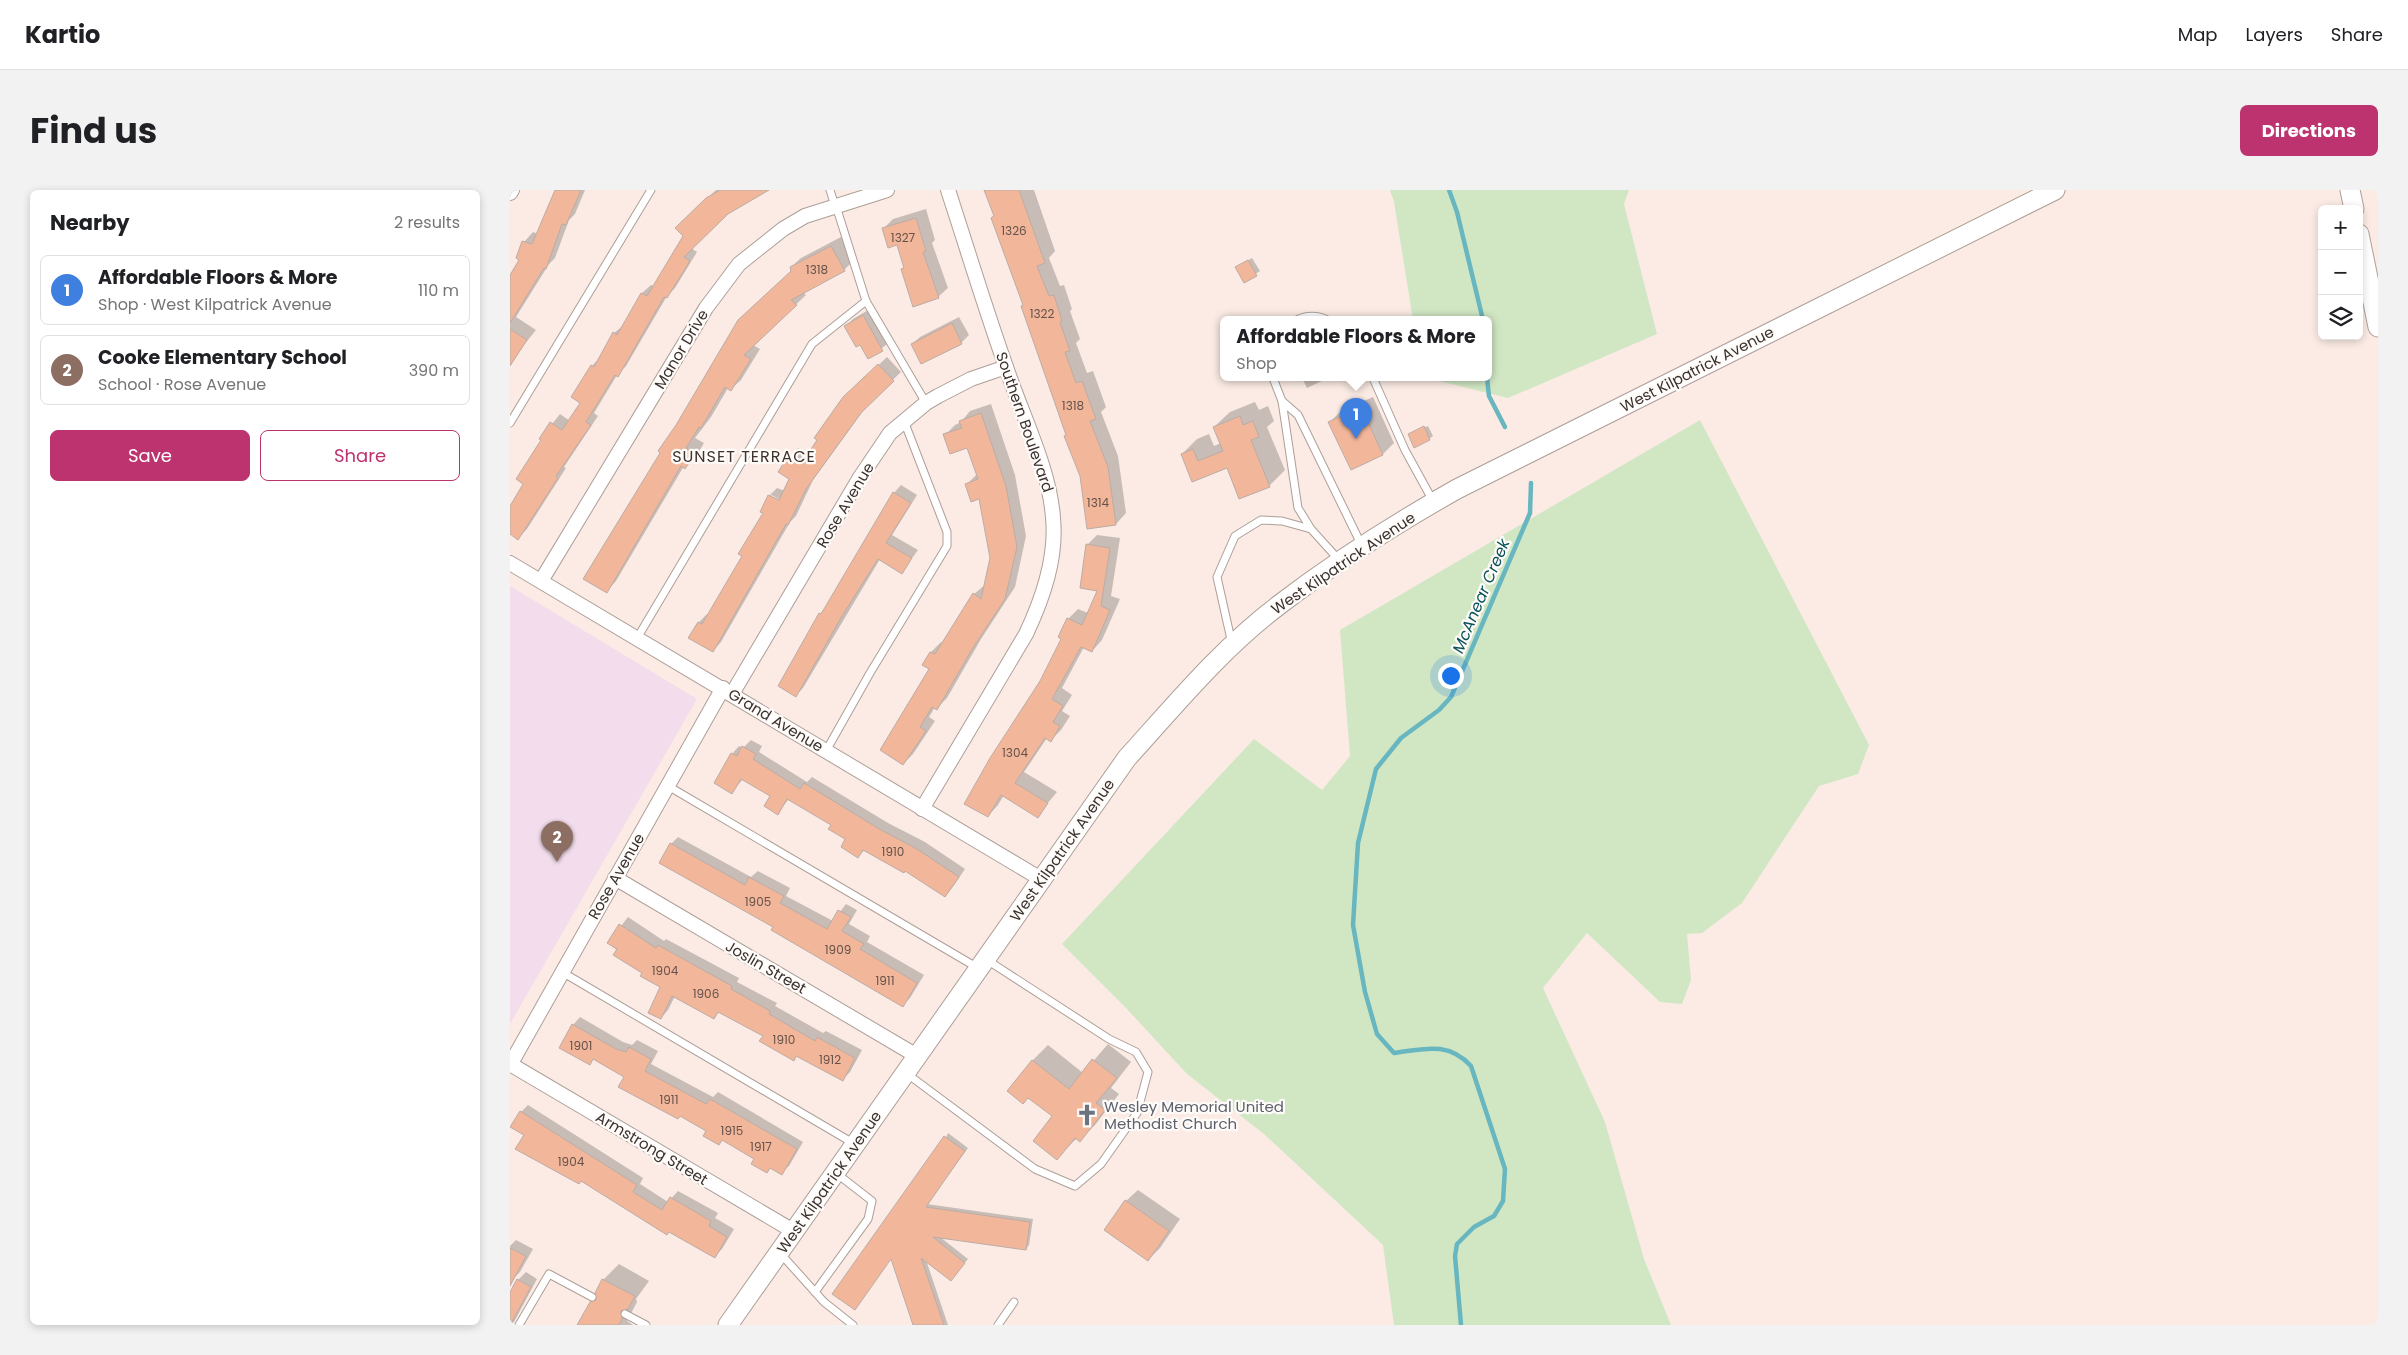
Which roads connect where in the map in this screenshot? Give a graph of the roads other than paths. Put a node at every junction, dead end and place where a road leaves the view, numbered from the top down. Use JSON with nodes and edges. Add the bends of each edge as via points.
{"nodes":[{"id":1,"x":651,"y":190,"type":"edge"},
{"id":2,"x":830,"y":190,"type":"edge"},
{"id":3,"x":887,"y":190,"type":"edge"},
{"id":4,"x":948,"y":190,"type":"edge"},
{"id":5,"x":2055,"y":190,"type":"edge"},
{"id":6,"x":2350,"y":190,"type":"edge"},
{"id":7,"x":836,"y":205,"type":"junction"},
{"id":8,"x":2353,"y":205,"type":"edge"},
{"id":9,"x":2362,"y":250,"type":"edge"},
{"id":10,"x":866,"y":301,"type":"junction"},
{"id":11,"x":2377,"y":320,"type":"edge"},
{"id":12,"x":1006,"y":368,"type":"junction"},
{"id":13,"x":1274,"y":381,"type":"edge"},
{"id":14,"x":1374,"y":381,"type":"edge"},
{"id":15,"x":1282,"y":401,"type":"junction"},
{"id":16,"x":926,"y":403,"type":"junction"},
{"id":17,"x":904,"y":421,"type":"junction"},
{"id":18,"x":510,"y":422,"type":"edge"},
{"id":19,"x":1434,"y":502,"type":"junction"},
{"id":20,"x":1311,"y":530,"type":"junction"},
{"id":21,"x":1362,"y":547,"type":"junction"},
{"id":22,"x":1340,"y":561,"type":"junction"},
{"id":23,"x":510,"y":563,"type":"edge"},
{"id":24,"x":542,"y":581,"type":"junction"},
{"id":25,"x":636,"y":640,"type":"junction"},
{"id":26,"x":1232,"y":646,"type":"junction"},
{"id":27,"x":728,"y":691,"type":"junction"},
{"id":28,"x":826,"y":751,"type":"junction"},
{"id":29,"x":668,"y":786,"type":"junction"},
{"id":30,"x":922,"y":809,"type":"junction"},
{"id":31,"x":615,"y":878,"type":"junction"},
{"id":32,"x":1041,"y":879,"type":"junction"},
{"id":33,"x":982,"y":964,"type":"junction"},
{"id":34,"x":562,"y":972,"type":"junction"},
{"id":35,"x":918,"y":1056,"type":"junction"},
{"id":36,"x":510,"y":1064,"type":"edge"},
{"id":37,"x":905,"y":1073,"type":"junction"},
{"id":38,"x":856,"y":1145,"type":"junction"},
{"id":39,"x":836,"y":1173,"type":"junction"},
{"id":40,"x":795,"y":1232,"type":"junction"},
{"id":41,"x":780,"y":1252,"type":"junction"},
{"id":42,"x":816,"y":1292,"type":"junction"},
{"id":43,"x":592,"y":1297,"type":"dead end"},
{"id":44,"x":1014,"y":1302,"type":"dead end"},
{"id":45,"x":625,"y":1314,"type":"dead end"},
{"id":46,"x":520,"y":1325,"type":"edge"},
{"id":47,"x":646,"y":1325,"type":"edge"},
{"id":48,"x":728,"y":1325,"type":"edge"},
{"id":49,"x":853,"y":1325,"type":"edge"},
{"id":50,"x":998,"y":1325,"type":"edge"}],
"edges":[{"from":1,"to":18,"type":"lane"},
{"from":2,"to":7,"type":"lane"},
{"from":3,"to":7,"type":"street","name":"Manor Drive"},
{"from":4,"to":12,"type":"street","name":"Southern Boulevard"},
{"from":5,"to":19,"type":"main road","name":"West Kilpatrick Avenue"},
{"from":6,"to":8,"type":"main road"},
{"from":7,"to":10,"type":"lane"},
{"from":7,"to":24,"type":"street","name":"Manor Drive","via":[[805,216],[782,229],[748,256],[723,283]]},
{"from":9,"to":11,"type":"main road"},
{"from":10,"to":16,"type":"lane"},
{"from":10,"to":25,"type":"lane","via":[[812,344]]},
{"from":12,"to":16,"type":"street","name":"Rose Avenue","via":[[959,384]]},
{"from":12,"to":30,"type":"street","name":"Southern Boulevard","via":[[1050,491],[1054,519],[1048,575],[1026,634]]},
{"from":13,"to":15,"type":"lane"},
{"from":14,"to":19,"type":"lane","via":[[1405,450]]},
{"from":15,"to":20,"type":"lane","via":[[1298,508]]},
{"from":15,"to":21,"type":"lane","via":[[1298,415]]},
{"from":16,"to":17,"type":"street","name":"Rose Avenue"},
{"from":17,"to":27,"type":"street","name":"Rose Avenue","via":[[890,433],[859,479]]},
{"from":17,"to":28,"type":"lane","via":[[947,532],[947,546]]},
{"from":19,"to":21,"type":"main road","name":"West Kilpatrick Avenue"},
{"from":20,"to":22,"type":"lane"},
{"from":20,"to":26,"type":"lane","via":[[1282,521],[1261,520],[1235,536],[1217,577]]},
{"from":21,"to":22,"type":"main road","name":"West Kilpatrick Avenue"},
{"from":22,"to":26,"type":"main road","name":"West Kilpatrick Avenue","via":[[1278,605]]},
{"from":23,"to":24,"type":"street","name":"Grand Avenue"},
{"from":24,"to":25,"type":"street","name":"Grand Avenue"},
{"from":25,"to":27,"type":"street","name":"Grand Avenue"},
{"from":26,"to":32,"type":"main road","name":"West Kilpatrick Avenue","via":[[1127,758]]},
{"from":27,"to":28,"type":"street","name":"Grand Avenue"},
{"from":27,"to":29,"type":"street","name":"Rose Avenue"},
{"from":28,"to":30,"type":"street","name":"Grand Avenue"},
{"from":29,"to":31,"type":"street","name":"Rose Avenue"},
{"from":29,"to":33,"type":"lane"},
{"from":30,"to":32,"type":"street","name":"Grand Avenue"},
{"from":31,"to":34,"type":"street","name":"Rose Avenue"},
{"from":31,"to":35,"type":"street","name":"Joslin Street"},
{"from":32,"to":33,"type":"main road","name":"West Kilpatrick Avenue"},
{"from":33,"to":35,"type":"main road","name":"West Kilpatrick Avenue"},
{"from":33,"to":37,"type":"lane","via":[[1136,1052],[1148,1072],[1137,1113],[1101,1164],[1075,1186],[1035,1169]]},
{"from":34,"to":36,"type":"street","name":"Rose Avenue"},
{"from":34,"to":38,"type":"lane"},
{"from":35,"to":37,"type":"main road","name":"West Kilpatrick Avenue"},
{"from":36,"to":40,"type":"street","name":"Armstrong Street"},
{"from":37,"to":38,"type":"main road","name":"West Kilpatrick Avenue"},
{"from":38,"to":39,"type":"main road","name":"West Kilpatrick Avenue"},
{"from":39,"to":40,"type":"main road","name":"West Kilpatrick Avenue"},
{"from":39,"to":42,"type":"lane","via":[[872,1201],[868,1219]]},
{"from":40,"to":41,"type":"main road","name":"West Kilpatrick Avenue"},
{"from":41,"to":42,"type":"lane"},
{"from":41,"to":48,"type":"main road","name":"West Kilpatrick Avenue"},
{"from":42,"to":49,"type":"lane"},
{"from":43,"to":46,"type":"lane","via":[[549,1274]]},
{"from":44,"to":50,"type":"lane"},
{"from":45,"to":47,"type":"lane"}]}
